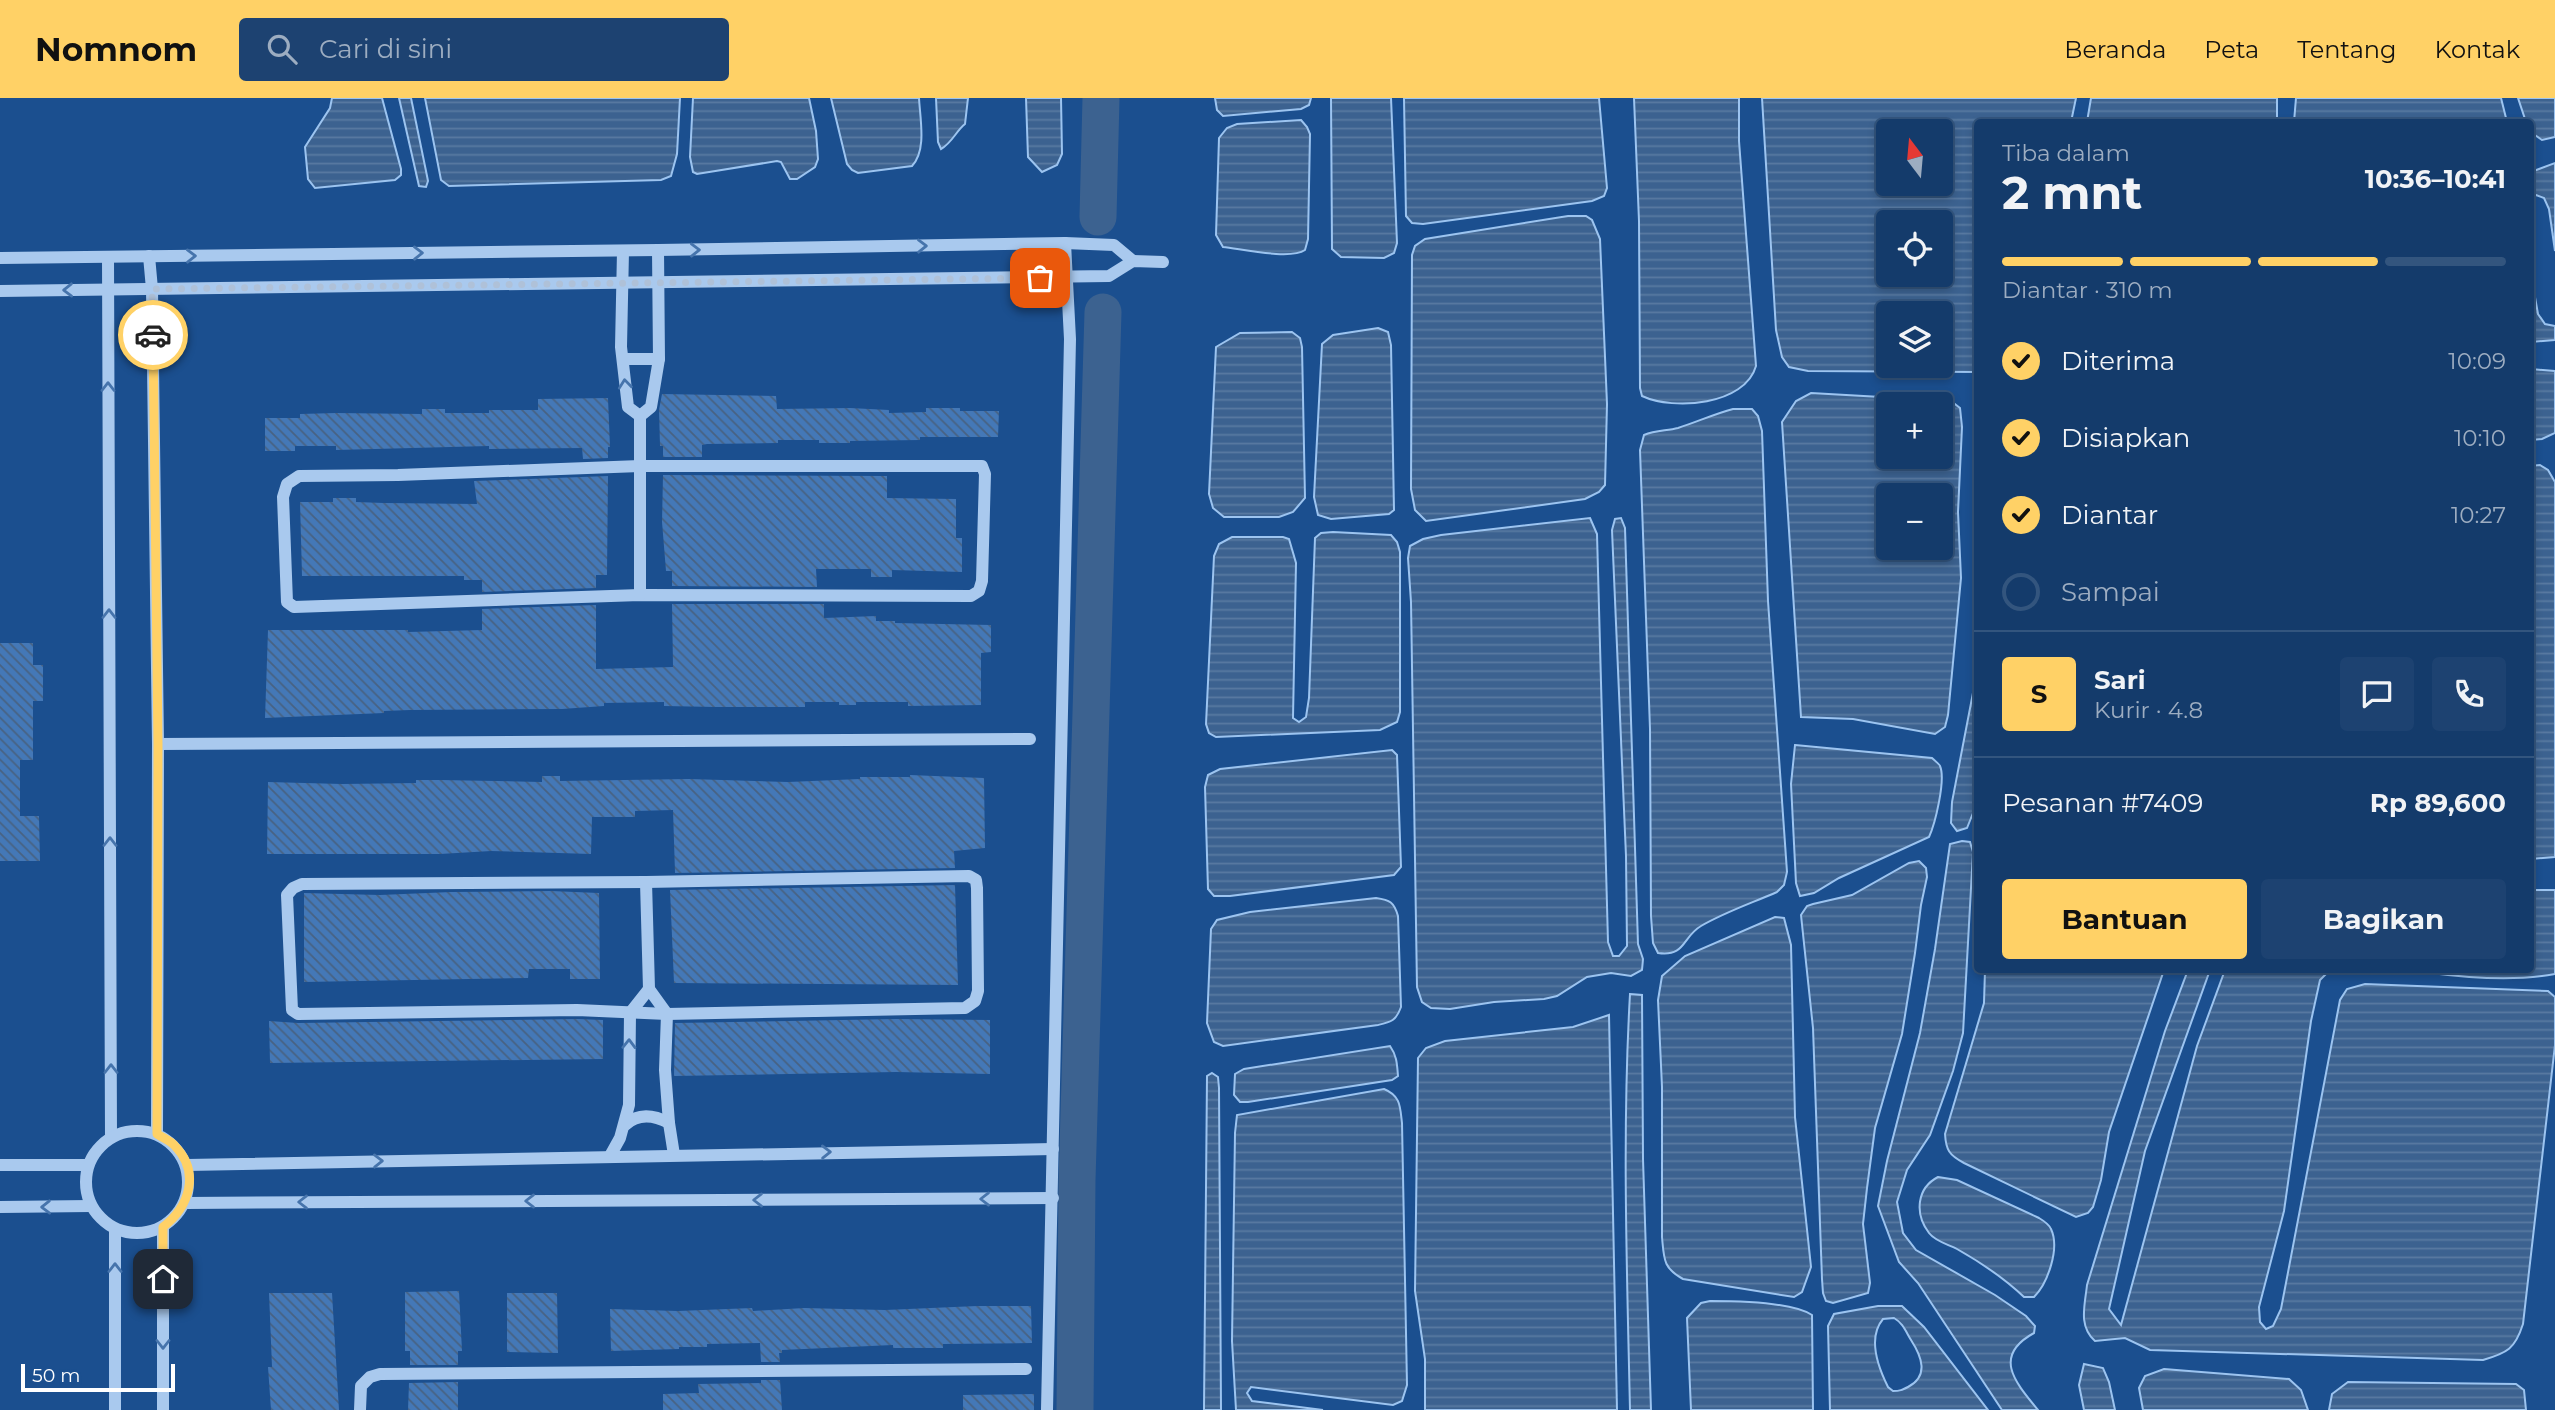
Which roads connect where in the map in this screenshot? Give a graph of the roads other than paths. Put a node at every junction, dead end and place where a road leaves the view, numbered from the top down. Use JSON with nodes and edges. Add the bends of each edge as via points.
{"nodes":[{"id":1,"x":1065,"y":243,"type":"junction"},
{"id":2,"x":658,"y":250,"type":"junction"},
{"id":3,"x":623,"y":251,"type":"junction"},
{"id":4,"x":149,"y":256,"type":"junction"},
{"id":5,"x":108,"y":257,"type":"junction"},
{"id":6,"x":0,"y":258,"type":"edge"},
{"id":7,"x":1133,"y":261,"type":"junction"},
{"id":8,"x":1163,"y":262,"type":"dead end"},
{"id":9,"x":1068,"y":277,"type":"junction"},
{"id":10,"x":623,"y":284,"type":"junction"},
{"id":11,"x":658,"y":284,"type":"junction"},
{"id":12,"x":108,"y":289,"type":"junction"},
{"id":13,"x":152,"y":289,"type":"junction"},
{"id":14,"x":0,"y":290,"type":"edge"},
{"id":15,"x":623,"y":359,"type":"junction"},
{"id":16,"x":659,"y":359,"type":"junction"},
{"id":17,"x":640,"y":416,"type":"junction"},
{"id":18,"x":640,"y":466,"type":"junction"},
{"id":19,"x":640,"y":595,"type":"junction"},
{"id":20,"x":1030,"y":739,"type":"dead end"},
{"id":21,"x":158,"y":744,"type":"junction"},
{"id":22,"x":646,"y":882,"type":"junction"},
{"id":23,"x":649,"y":989,"type":"junction"},
{"id":24,"x":630,"y":1013,"type":"junction"},
{"id":25,"x":667,"y":1014,"type":"junction"},
{"id":26,"x":669,"y":1123,"type":"junction"},
{"id":27,"x":625,"y":1125,"type":"junction"},
{"id":28,"x":157,"y":1134,"type":"junction"},
{"id":29,"x":111,"y":1137,"type":"junction"},
{"id":30,"x":1053,"y":1149,"type":"junction"},
{"id":31,"x":674,"y":1155,"type":"junction"},
{"id":32,"x":610,"y":1156,"type":"junction"},
{"id":33,"x":0,"y":1165,"type":"edge"},
{"id":34,"x":88,"y":1165,"type":"junction"},
{"id":35,"x":187,"y":1166,"type":"junction"},
{"id":36,"x":1053,"y":1198,"type":"junction"},
{"id":37,"x":186,"y":1203,"type":"junction"},
{"id":38,"x":91,"y":1206,"type":"junction"},
{"id":39,"x":0,"y":1208,"type":"edge"},
{"id":40,"x":163,"y":1227,"type":"junction"},
{"id":41,"x":116,"y":1229,"type":"junction"},
{"id":42,"x":1026,"y":1368,"type":"dead end"},
{"id":43,"x":115,"y":1410,"type":"edge"},
{"id":44,"x":163,"y":1410,"type":"edge"},
{"id":45,"x":360,"y":1410,"type":"edge"},
{"id":46,"x":1047,"y":1410,"type":"edge"}],
"edges":[{"from":2,"to":1,"type":"street","one_way":true},
{"from":1,"to":7,"type":"street","via":[[1114,245]]},
{"from":1,"to":9,"type":"street"},
{"from":2,"to":3,"type":"street"},
{"from":2,"to":11,"type":"street"},
{"from":4,"to":3,"type":"street","one_way":true},
{"from":3,"to":10,"type":"street"},
{"from":4,"to":5,"type":"street"},
{"from":4,"to":13,"type":"street"},
{"from":5,"to":6,"type":"street"},
{"from":5,"to":12,"type":"street"},
{"from":7,"to":8,"type":"street"},
{"from":7,"to":9,"type":"street","via":[[1109,276]]},
{"from":9,"to":11,"type":"street"},
{"from":9,"to":30,"type":"street"},
{"from":10,"to":11,"type":"street"},
{"from":10,"to":13,"type":"street"},
{"from":10,"to":15,"type":"street"},
{"from":11,"to":16,"type":"street"},
{"from":12,"to":13,"type":"street"},
{"from":12,"to":14,"type":"street","one_way":true},
{"from":29,"to":12,"type":"street","one_way":true},
{"from":13,"to":21,"type":"street"},
{"from":15,"to":16,"type":"street"},
{"from":17,"to":15,"type":"street","one_way":true,"via":[[628,407]]},
{"from":16,"to":17,"type":"street","via":[[651,407]]},
{"from":17,"to":18,"type":"street"},
{"from":18,"to":19,"type":"street"},
{"from":18,"to":19,"type":"street","via":[[982,466],[985,474],[982,581],[971,596]]},
{"from":18,"to":19,"type":"street","via":[[299,476],[287,484],[283,497],[285,592],[287,603],[294,607]]},
{"from":20,"to":21,"type":"street"},
{"from":21,"to":28,"type":"street"},
{"from":22,"to":23,"type":"street"},
{"from":22,"to":24,"type":"street","via":[[302,884],[287,895],[295,1013]]},
{"from":22,"to":25,"type":"street","via":[[969,876],[978,888],[978,991],[975,1001],[965,1008]]},
{"from":23,"to":24,"type":"street"},
{"from":23,"to":25,"type":"street"},
{"from":24,"to":25,"type":"street"},
{"from":27,"to":24,"type":"street","one_way":true},
{"from":25,"to":26,"type":"street"},
{"from":26,"to":27,"type":"street","via":[[645,1115]]},
{"from":26,"to":31,"type":"street"},
{"from":27,"to":32,"type":"street"},
{"from":28,"to":29,"type":"street","via":[[134,1130]]},
{"from":28,"to":35,"type":"street","via":[[176,1146]]},
{"from":29,"to":34,"type":"street"},
{"from":31,"to":30,"type":"street","one_way":true},
{"from":30,"to":36,"type":"street"},
{"from":31,"to":32,"type":"street"},
{"from":35,"to":32,"type":"street","one_way":true},
{"from":33,"to":34,"type":"street"},
{"from":34,"to":38,"type":"street","via":[[85,1186]]},
{"from":35,"to":37,"type":"street"},
{"from":36,"to":37,"type":"street","one_way":true},
{"from":36,"to":46,"type":"street"},
{"from":37,"to":40,"type":"street"},
{"from":38,"to":39,"type":"street","one_way":true},
{"from":38,"to":41,"type":"street","via":[[101,1220]]},
{"from":40,"to":41,"type":"street","via":[[140,1234]]},
{"from":40,"to":44,"type":"street","one_way":true},
{"from":43,"to":41,"type":"street","one_way":true},
{"from":42,"to":45,"type":"street","via":[[380,1374],[361,1386]]}]}
